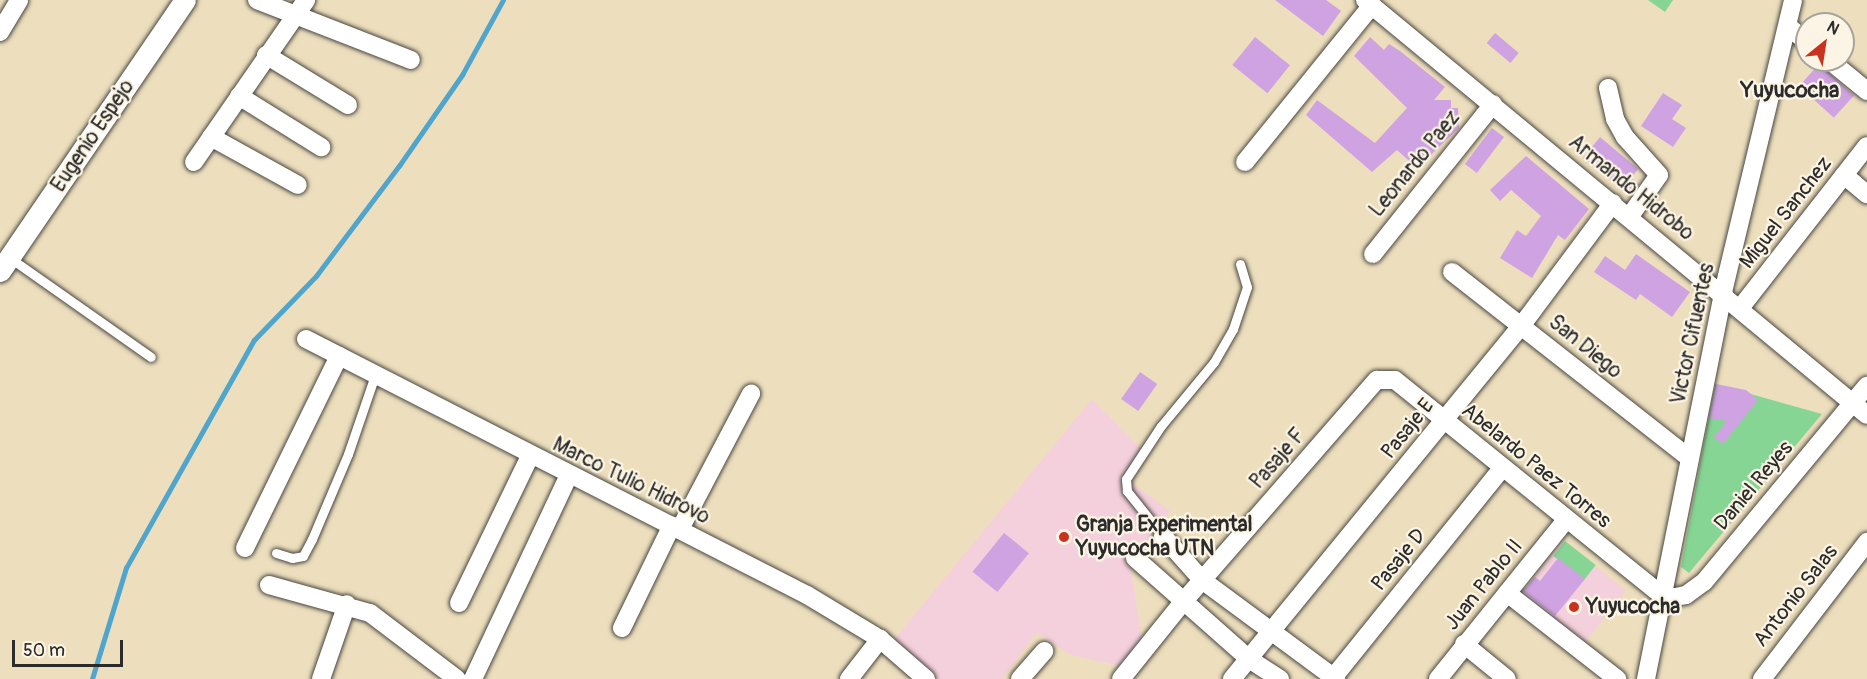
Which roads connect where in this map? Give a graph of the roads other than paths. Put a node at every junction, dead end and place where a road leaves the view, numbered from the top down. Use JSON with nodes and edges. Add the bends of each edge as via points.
{"nodes":[{"id":1,"x":20,"y":0,"type":"edge"},
{"id":2,"x":185,"y":0,"type":"edge"},
{"id":3,"x":257,"y":0,"type":"edge"},
{"id":4,"x":1793,"y":0,"type":"edge"},
{"id":5,"x":1371,"y":2,"type":"edge"},
{"id":6,"x":301,"y":8,"type":"edge"},
{"id":7,"x":1789,"y":27,"type":"junction"},
{"id":8,"x":0,"y":32,"type":"edge"},
{"id":9,"x":1795,"y":32,"type":"edge"},
{"id":10,"x":266,"y":55,"type":"junction"},
{"id":11,"x":411,"y":60,"type":"dead end"},
{"id":12,"x":1844,"y":72,"type":"edge"},
{"id":13,"x":1608,"y":88,"type":"dead end"},
{"id":14,"x":1867,"y":91,"type":"edge"},
{"id":15,"x":239,"y":96,"type":"junction"},
{"id":16,"x":1493,"y":104,"type":"junction"},
{"id":17,"x":348,"y":105,"type":"dead end"},
{"id":18,"x":211,"y":137,"type":"junction"},
{"id":19,"x":1867,"y":146,"type":"edge"},
{"id":20,"x":321,"y":147,"type":"dead end"},
{"id":21,"x":194,"y":162,"type":"dead end"},
{"id":22,"x":1245,"y":162,"type":"dead end"},
{"id":23,"x":1844,"y":175,"type":"junction"},
{"id":24,"x":298,"y":185,"type":"dead end"},
{"id":25,"x":1867,"y":194,"type":"edge"},
{"id":26,"x":1613,"y":202,"type":"junction"},
{"id":27,"x":1630,"y":216,"type":"junction"},
{"id":28,"x":1373,"y":254,"type":"dead end"},
{"id":29,"x":3,"y":261,"type":"edge"},
{"id":30,"x":1240,"y":264,"type":"dead end"},
{"id":31,"x":1452,"y":272,"type":"dead end"},
{"id":32,"x":1723,"y":292,"type":"junction"},
{"id":33,"x":1741,"y":307,"type":"junction"},
{"id":34,"x":1522,"y":325,"type":"junction"},
{"id":35,"x":306,"y":339,"type":"dead end"},
{"id":36,"x":339,"y":356,"type":"junction"},
{"id":37,"x":151,"y":357,"type":"dead end"},
{"id":38,"x":375,"y":375,"type":"junction"},
{"id":39,"x":1377,"y":380,"type":"joint"},
{"id":40,"x":1867,"y":386,"type":"edge"},
{"id":41,"x":751,"y":394,"type":"dead end"},
{"id":42,"x":1860,"y":409,"type":"edge"},
{"id":43,"x":1444,"y":420,"type":"junction"},
{"id":44,"x":530,"y":456,"type":"junction"},
{"id":45,"x":1689,"y":458,"type":"junction"},
{"id":46,"x":1502,"y":468,"type":"junction"},
{"id":47,"x":569,"y":475,"type":"junction"},
{"id":48,"x":1566,"y":520,"type":"junction"},
{"id":49,"x":676,"y":527,"type":"junction"},
{"id":50,"x":1163,"y":536,"type":"joint"},
{"id":51,"x":1867,"y":542,"type":"edge"},
{"id":52,"x":245,"y":548,"type":"dead end"},
{"id":53,"x":276,"y":553,"type":"dead end"},
{"id":54,"x":1135,"y":558,"type":"dead end"},
{"id":55,"x":1202,"y":580,"type":"junction"},
{"id":56,"x":269,"y":585,"type":"dead end"},
{"id":57,"x":1507,"y":593,"type":"junction"},
{"id":58,"x":1664,"y":597,"type":"junction"},
{"id":59,"x":1183,"y":602,"type":"junction"},
{"id":60,"x":459,"y":603,"type":"dead end"},
{"id":61,"x":347,"y":604,"type":"junction"},
{"id":62,"x":622,"y":628,"type":"dead end"},
{"id":63,"x":1270,"y":634,"type":"junction"},
{"id":64,"x":880,"y":639,"type":"junction"},
{"id":65,"x":1464,"y":644,"type":"junction"},
{"id":66,"x":1044,"y":651,"type":"dead end"},
{"id":67,"x":1249,"y":659,"type":"junction"},
{"id":68,"x":1334,"y":678,"type":"edge"},
{"id":69,"x":321,"y":679,"type":"edge"},
{"id":70,"x":457,"y":679,"type":"edge"},
{"id":71,"x":473,"y":679,"type":"edge"},
{"id":72,"x":849,"y":679,"type":"edge"},
{"id":73,"x":926,"y":679,"type":"edge"},
{"id":74,"x":1020,"y":679,"type":"edge"},
{"id":75,"x":1121,"y":679,"type":"edge"},
{"id":76,"x":1232,"y":679,"type":"edge"},
{"id":77,"x":1280,"y":679,"type":"edge"},
{"id":78,"x":1438,"y":679,"type":"edge"},
{"id":79,"x":1507,"y":679,"type":"edge"},
{"id":80,"x":1617,"y":679,"type":"edge"},
{"id":81,"x":1646,"y":679,"type":"edge"},
{"id":82,"x":1762,"y":679,"type":"edge"}],
"edges":[{"from":1,"to":8,"type":"street"},
{"from":2,"to":29,"type":"street","name":"Eugenio Espejo"},
{"from":3,"to":6,"type":"street"},
{"from":4,"to":7,"type":"street","name":"Victor Cifuentes"},
{"from":5,"to":16,"type":"street","name":"Armando Hidrobo"},
{"from":5,"to":22,"type":"street"},
{"from":6,"to":10,"type":"street"},
{"from":6,"to":11,"type":"street"},
{"from":7,"to":9,"type":"street"},
{"from":7,"to":32,"type":"street","name":"Victor Cifuentes"},
{"from":10,"to":15,"type":"street"},
{"from":10,"to":17,"type":"street"},
{"from":12,"to":14,"type":"street"},
{"from":13,"to":27,"type":"street","via":[[1615,119],[1625,137],[1659,175]]},
{"from":15,"to":18,"type":"street"},
{"from":15,"to":20,"type":"street"},
{"from":16,"to":26,"type":"street","name":"Armando Hidrobo"},
{"from":16,"to":28,"type":"street","name":"Leonardo Paez"},
{"from":18,"to":21,"type":"street"},
{"from":18,"to":24,"type":"street"},
{"from":19,"to":23,"type":"street","name":"Miguel Sanchez"},
{"from":23,"to":25,"type":"street"},
{"from":23,"to":33,"type":"street","name":"Miguel Sanchez"},
{"from":26,"to":27,"type":"street","name":"Armando Hidrobo"},
{"from":26,"to":34,"type":"street","name":"Pasaje E"},
{"from":27,"to":32,"type":"street","name":"Armando Hidrobo"},
{"from":29,"to":37,"type":"lane"},
{"from":30,"to":50,"type":"lane","via":[[1247,286],[1233,328],[1214,362],[1161,426],[1126,479],[1130,496]]},
{"from":31,"to":34,"type":"street","name":"San Diego"},
{"from":32,"to":33,"type":"street","name":"Armando Hidrobo"},
{"from":32,"to":45,"type":"street","name":"Victor Cifuentes"},
{"from":33,"to":42,"type":"street","name":"Armando Hidrobo"},
{"from":34,"to":43,"type":"street","name":"Pasaje E"},
{"from":34,"to":45,"type":"street","name":"San Diego"},
{"from":35,"to":36,"type":"street","name":"Marco Tulio Hidrovo"},
{"from":36,"to":38,"type":"street","name":"Marco Tulio Hidrovo"},
{"from":36,"to":52,"type":"street"},
{"from":38,"to":44,"type":"street","name":"Marco Tulio Hidrovo"},
{"from":38,"to":53,"type":"lane","via":[[348,454],[303,556],[292,558]]},
{"from":39,"to":43,"type":"street","name":"Abelardo Paez Torres","via":[[1395,380]]},
{"from":39,"to":55,"type":"street","name":"Pasaje F"},
{"from":40,"to":42,"type":"street","name":"Daniel Reyes"},
{"from":41,"to":49,"type":"street"},
{"from":42,"to":58,"type":"street","name":"Daniel Reyes","via":[[1704,582],[1686,595]]},
{"from":43,"to":46,"type":"street","name":"Abelardo Paez Torres"},
{"from":43,"to":63,"type":"street","name":"Pasaje E"},
{"from":44,"to":47,"type":"street","name":"Marco Tulio Hidrovo"},
{"from":44,"to":60,"type":"street"},
{"from":45,"to":58,"type":"street","name":"Victor Cifuentes"},
{"from":46,"to":48,"type":"street","name":"Abelardo Paez Torres"},
{"from":46,"to":68,"type":"street","name":"Pasaje D"},
{"from":47,"to":49,"type":"street","name":"Marco Tulio Hidrovo"},
{"from":47,"to":71,"type":"street"},
{"from":48,"to":57,"type":"street","name":"Juan Pablo II"},
{"from":48,"to":58,"type":"street","name":"Abelardo Paez Torres"},
{"from":49,"to":62,"type":"street"},
{"from":49,"to":64,"type":"street","name":"Marco Tulio Hidrovo","via":[[807,595]]},
{"from":50,"to":55,"type":"street"},
{"from":51,"to":82,"type":"street","name":"Antonio Salas"},
{"from":54,"to":59,"type":"street"},
{"from":55,"to":59,"type":"street","name":"Pasaje F"},
{"from":55,"to":63,"type":"street"},
{"from":56,"to":61,"type":"street"},
{"from":57,"to":65,"type":"street","name":"Juan Pablo II"},
{"from":57,"to":80,"type":"street"},
{"from":58,"to":81,"type":"street","name":"Victor Cifuentes"},
{"from":59,"to":67,"type":"street"},
{"from":59,"to":75,"type":"street","name":"Pasaje F"},
{"from":61,"to":69,"type":"street"},
{"from":61,"to":70,"type":"street","via":[[390,627]]},
{"from":63,"to":67,"type":"street","name":"Pasaje E"},
{"from":63,"to":68,"type":"street"},
{"from":64,"to":72,"type":"street"},
{"from":64,"to":73,"type":"street","name":"Marco Tulio Hidrovo"},
{"from":65,"to":78,"type":"street","name":"Juan Pablo II"},
{"from":65,"to":79,"type":"street"},
{"from":66,"to":74,"type":"street"},
{"from":67,"to":76,"type":"street","name":"Pasaje E"},
{"from":67,"to":77,"type":"street"}]}
